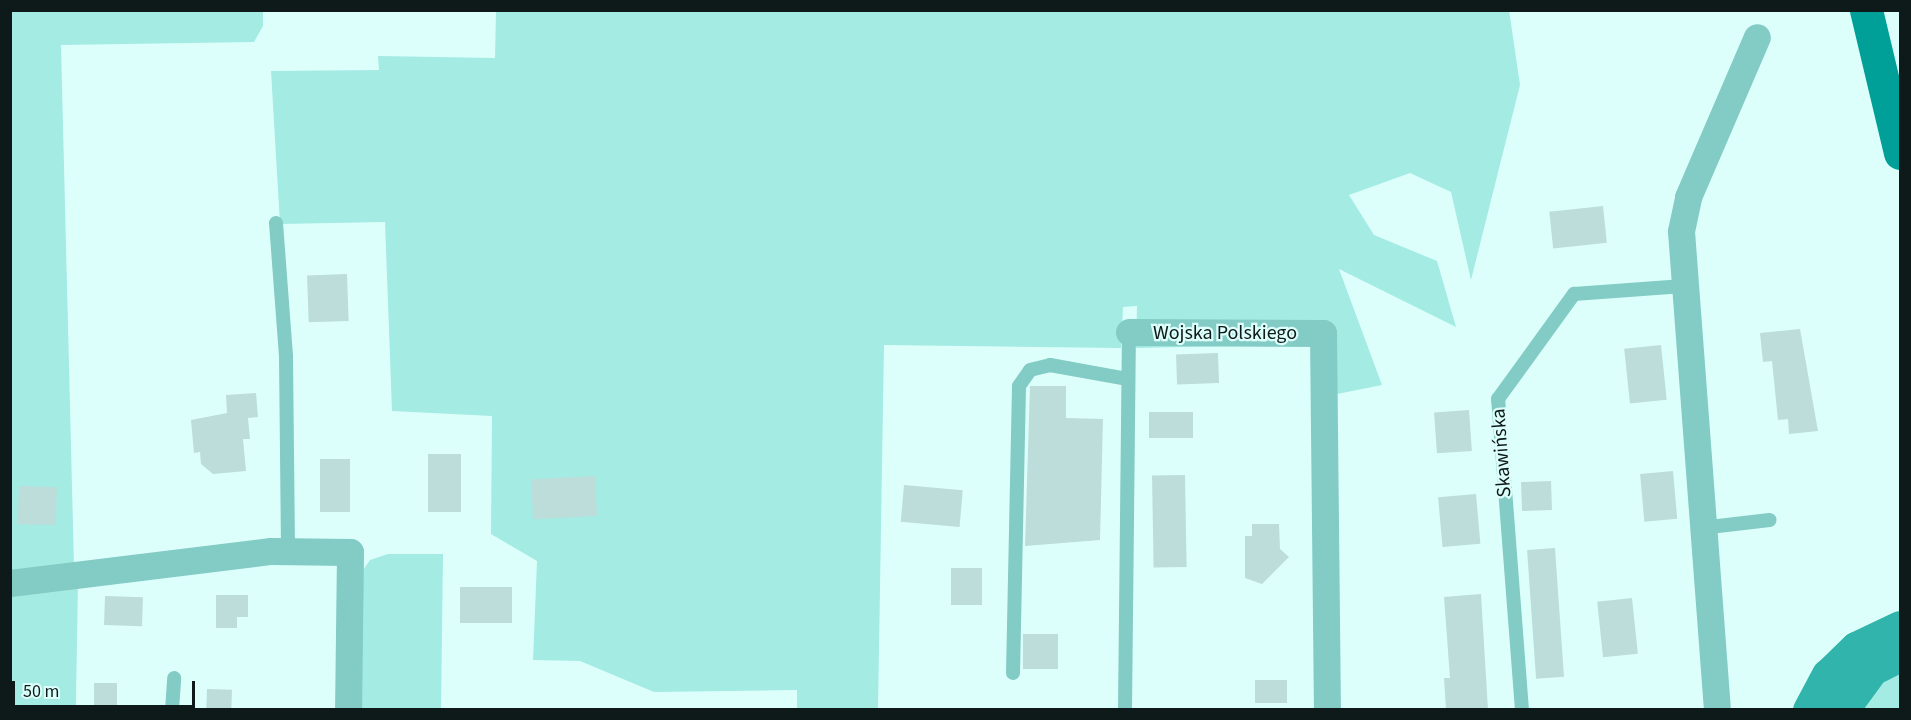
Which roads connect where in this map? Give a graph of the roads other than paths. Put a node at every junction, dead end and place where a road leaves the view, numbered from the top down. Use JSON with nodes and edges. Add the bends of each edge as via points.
{"nodes":[{"id":1,"x":1866,"y":10,"type":"edge"},
{"id":2,"x":1757,"y":37,"type":"dead end"},
{"id":3,"x":1900,"y":153,"type":"edge"},
{"id":4,"x":276,"y":223,"type":"dead end"},
{"id":5,"x":1684,"y":286,"type":"junction"},
{"id":6,"x":1129,"y":332,"type":"joint"},
{"id":7,"x":1127,"y":379,"type":"junction"},
{"id":8,"x":1770,"y":520,"type":"dead end"},
{"id":9,"x":1701,"y":528,"type":"junction"},
{"id":10,"x":288,"y":551,"type":"junction"},
{"id":11,"x":10,"y":583,"type":"edge"},
{"id":12,"x":1900,"y":627,"type":"edge"},
{"id":13,"x":1900,"y":655,"type":"edge"},
{"id":14,"x":1013,"y":672,"type":"dead end"},
{"id":15,"x":174,"y":678,"type":"dead end"},
{"id":16,"x":172,"y":710,"type":"edge"},
{"id":17,"x":348,"y":710,"type":"edge"},
{"id":18,"x":1125,"y":710,"type":"edge"},
{"id":19,"x":1327,"y":710,"type":"edge"},
{"id":20,"x":1522,"y":710,"type":"edge"},
{"id":21,"x":1717,"y":710,"type":"edge"},
{"id":22,"x":1809,"y":710,"type":"edge"},
{"id":23,"x":1842,"y":710,"type":"edge"}],
"edges":[{"from":1,"to":3,"type":"main road"},
{"from":2,"to":5,"type":"street","via":[[1688,197],[1681,231]]},
{"from":4,"to":10,"type":"lane","via":[[286,357]]},
{"from":5,"to":9,"type":"street"},
{"from":5,"to":20,"type":"lane","name":"Skawińska","via":[[1574,294],[1498,399]]},
{"from":6,"to":7,"type":"lane","name":"Wojska Polskiego"},
{"from":6,"to":19,"type":"street","name":"Wojska Polskiego","via":[[1323,333]]},
{"from":7,"to":14,"type":"lane","via":[[1050,365],[1030,370],[1020,386]]},
{"from":7,"to":18,"type":"lane","name":"Wojska Polskiego"},
{"from":8,"to":9,"type":"lane"},
{"from":9,"to":21,"type":"street"},
{"from":10,"to":11,"type":"street"},
{"from":10,"to":17,"type":"street","via":[[350,552]]},
{"from":12,"to":22,"type":"street","via":[[1856,648],[1828,675]]},
{"from":13,"to":23,"type":"street","via":[[1872,669]]},
{"from":15,"to":16,"type":"lane"}]}
